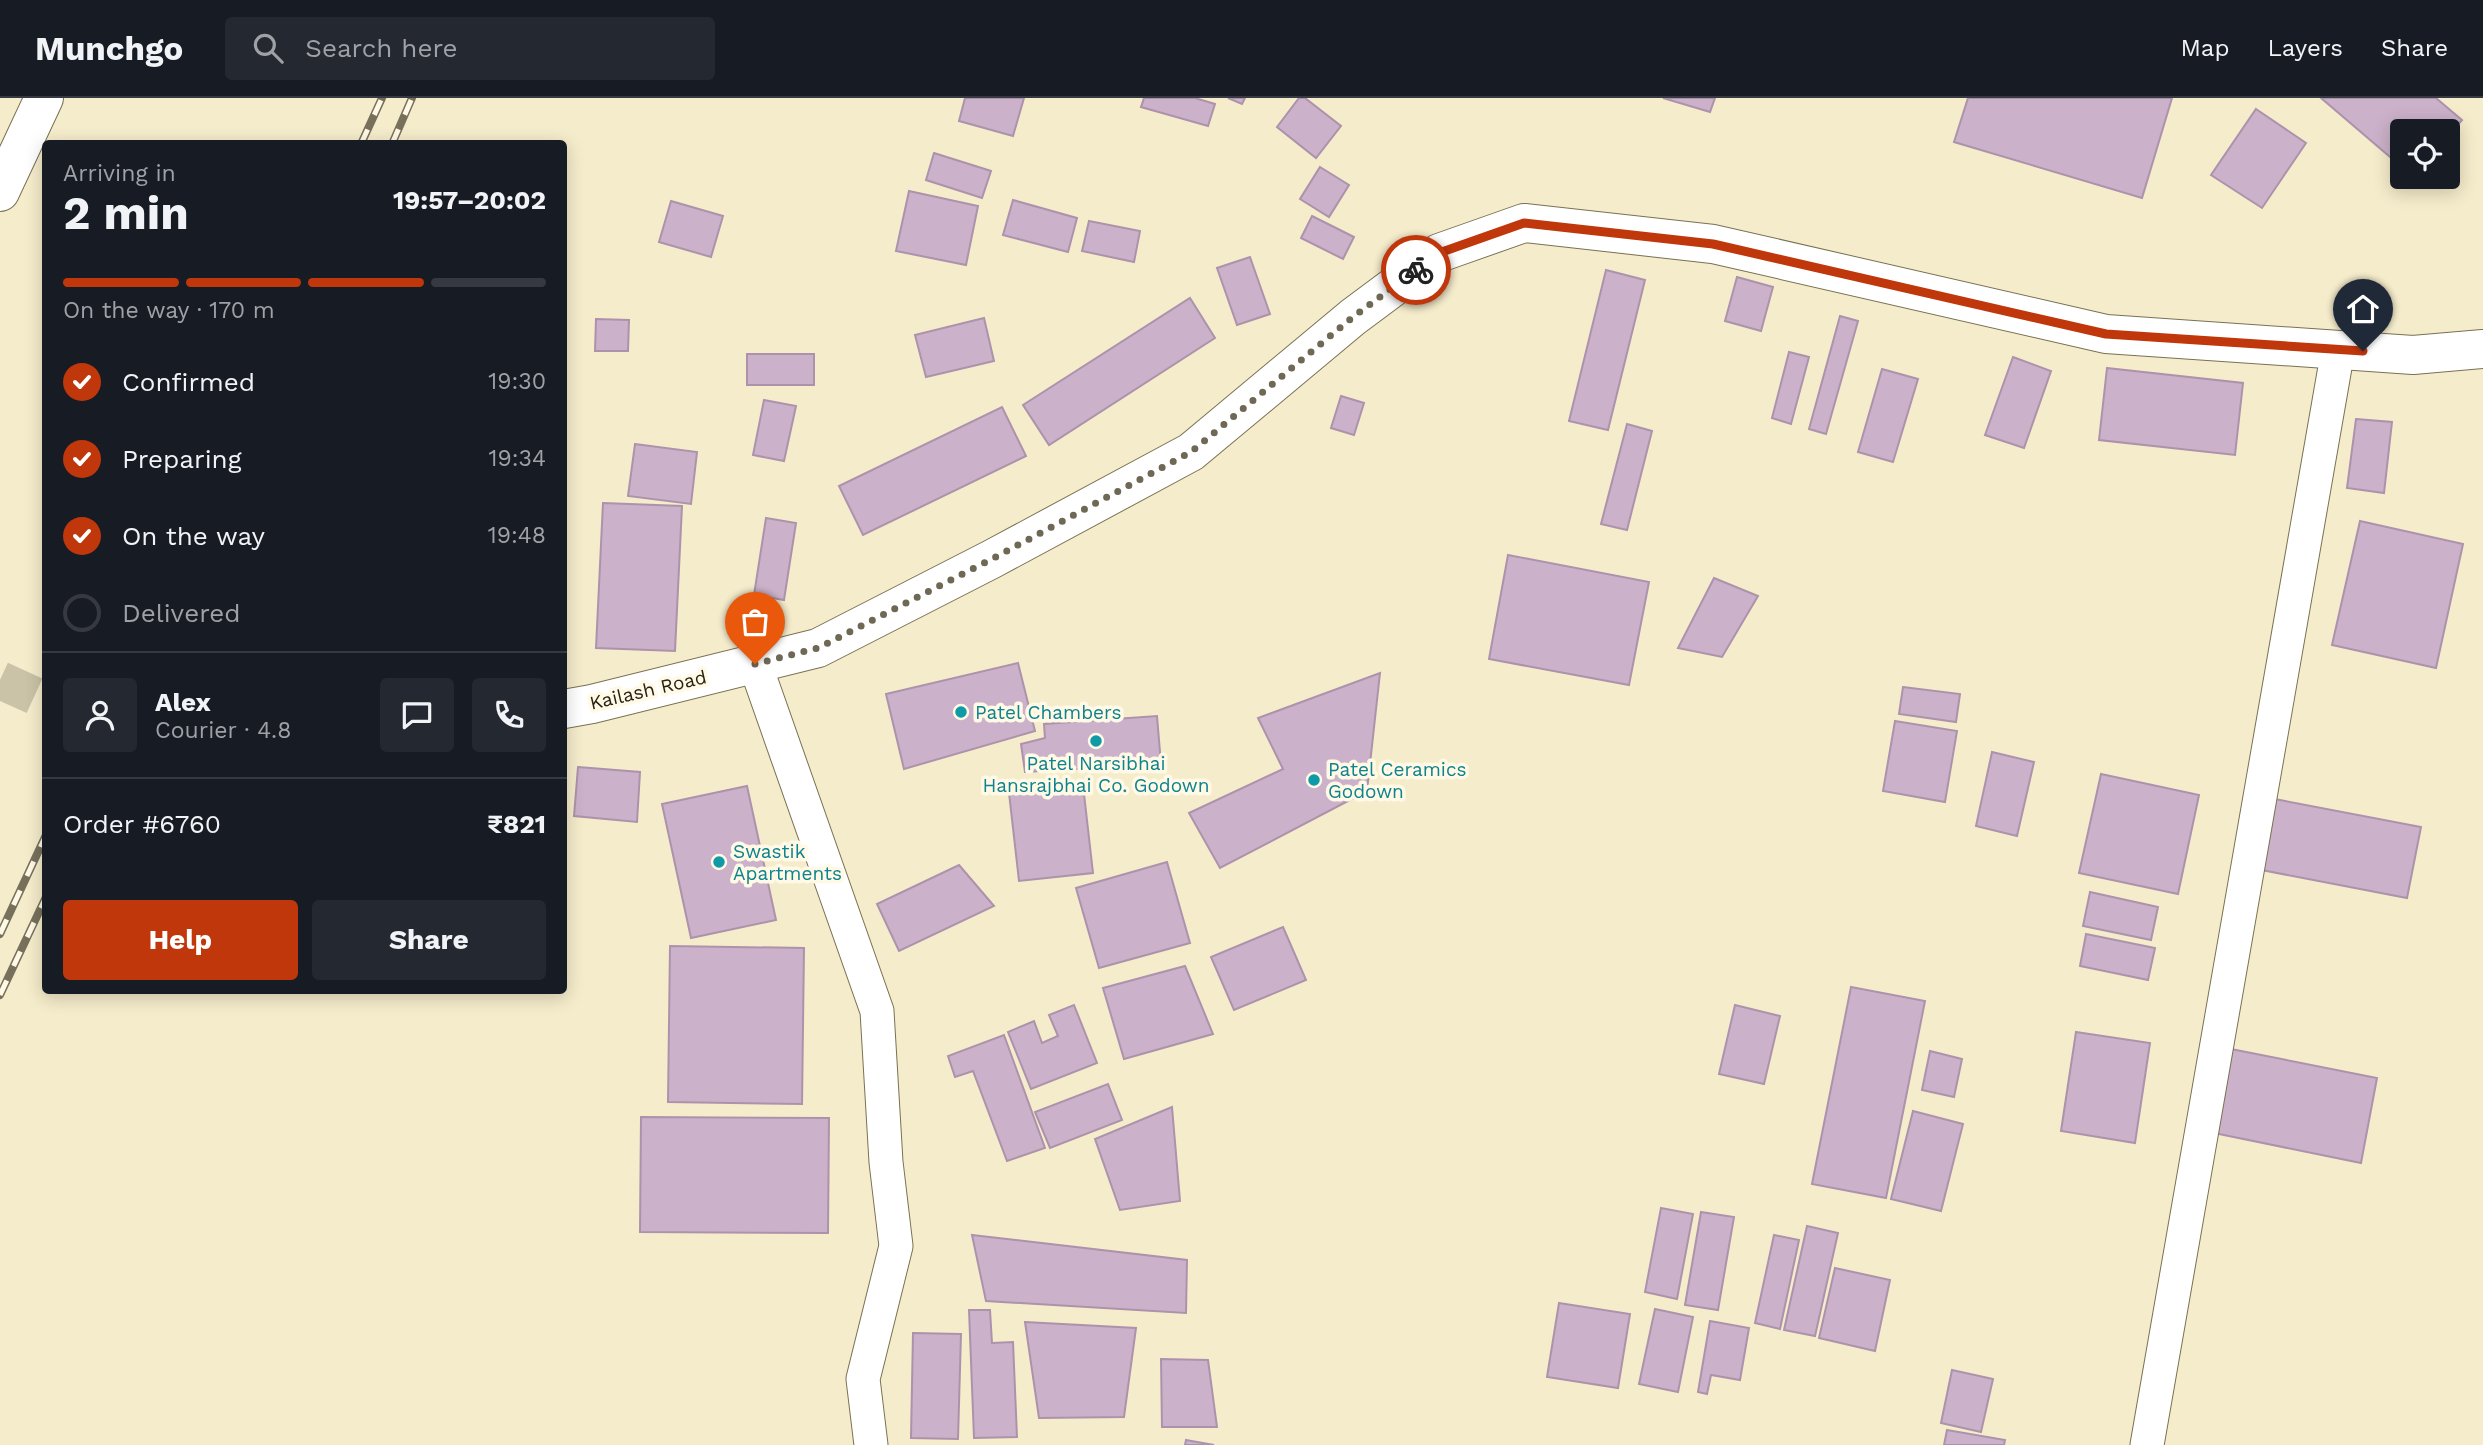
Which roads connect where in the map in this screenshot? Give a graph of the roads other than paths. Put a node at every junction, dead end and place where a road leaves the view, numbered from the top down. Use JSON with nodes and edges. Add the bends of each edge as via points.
{"nodes":[{"id":1,"x":44,"y":98,"type":"edge"},
{"id":2,"x":0,"y":192,"type":"edge"},
{"id":3,"x":2483,"y":349,"type":"edge"},
{"id":4,"x":2338,"y":350,"type":"junction"},
{"id":5,"x":755,"y":664,"type":"junction"},
{"id":6,"x":567,"y":708,"type":"edge"},
{"id":7,"x":871,"y":1445,"type":"edge"},
{"id":8,"x":2147,"y":1445,"type":"edge"}],
"edges":[{"from":1,"to":2,"type":"main road"},
{"from":3,"to":4,"type":"main road","name":"Kailash Road","via":[[2413,355]]},
{"from":4,"to":5,"type":"main road","name":"Kailash Road","via":[[2106,334],[1713,244],[1524,223],[1439,253],[1353,317],[1191,452],[818,648]]},
{"from":4,"to":8,"type":"street"},
{"from":5,"to":6,"type":"main road","name":"Kailash Road"},
{"from":5,"to":7,"type":"street","via":[[877,1011],[896,1246],[863,1379]]}]}
